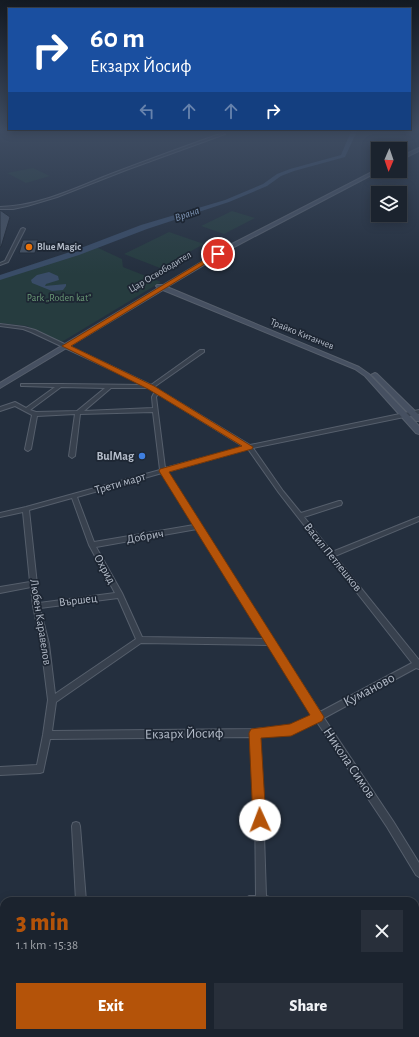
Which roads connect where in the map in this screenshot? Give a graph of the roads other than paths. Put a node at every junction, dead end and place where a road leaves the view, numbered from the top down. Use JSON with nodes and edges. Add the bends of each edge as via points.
{"nodes":[{"id":1,"x":106,"y":177,"type":"edge"},
{"id":2,"x":358,"y":177,"type":"edge"},
{"id":3,"x":364,"y":177,"type":"edge"},
{"id":4,"x":0,"y":208,"type":"edge"},
{"id":5,"x":23,"y":229,"type":"dead end"},
{"id":6,"x":0,"y":264,"type":"edge"},
{"id":7,"x":163,"y":285,"type":"junction"},
{"id":8,"x":0,"y":325,"type":"edge"},
{"id":9,"x":63,"y":345,"type":"junction"},
{"id":10,"x":202,"y":351,"type":"dead end"},
{"id":11,"x":0,"y":381,"type":"edge"},
{"id":12,"x":23,"y":385,"type":"dead end"},
{"id":13,"x":61,"y":385,"type":"junction"},
{"id":14,"x":0,"y":386,"type":"edge"},
{"id":15,"x":110,"y":386,"type":"junction"},
{"id":16,"x":151,"y":387,"type":"junction"},
{"id":17,"x":157,"y":392,"type":"junction"},
{"id":18,"x":0,"y":409,"type":"edge"},
{"id":19,"x":26,"y":410,"type":"junction"},
{"id":20,"x":155,"y":410,"type":"junction"},
{"id":21,"x":78,"y":413,"type":"junction"},
{"id":22,"x":34,"y":414,"type":"junction"},
{"id":23,"x":404,"y":415,"type":"junction"},
{"id":24,"x":417,"y":415,"type":"edge"},
{"id":25,"x":419,"y":432,"type":"edge"},
{"id":26,"x":249,"y":447,"type":"junction"},
{"id":27,"x":28,"y":449,"type":"dead end"},
{"id":28,"x":72,"y":456,"type":"dead end"},
{"id":29,"x":163,"y":471,"type":"junction"},
{"id":30,"x":74,"y":496,"type":"junction"},
{"id":31,"x":339,"y":503,"type":"dead end"},
{"id":32,"x":26,"y":509,"type":"junction"},
{"id":33,"x":0,"y":515,"type":"edge"},
{"id":34,"x":300,"y":516,"type":"junction"},
{"id":35,"x":419,"y":519,"type":"edge"},
{"id":36,"x":197,"y":527,"type":"junction"},
{"id":37,"x":92,"y":545,"type":"junction"},
{"id":38,"x":331,"y":555,"type":"junction"},
{"id":39,"x":34,"y":584,"type":"junction"},
{"id":40,"x":0,"y":590,"type":"edge"},
{"id":41,"x":120,"y":595,"type":"junction"},
{"id":42,"x":36,"y":606,"type":"junction"},
{"id":43,"x":140,"y":640,"type":"junction"},
{"id":44,"x":271,"y":642,"type":"junction"},
{"id":45,"x":419,"y":664,"type":"edge"},
{"id":46,"x":52,"y":700,"type":"junction"},
{"id":47,"x":318,"y":717,"type":"junction"},
{"id":48,"x":255,"y":733,"type":"junction"},
{"id":49,"x":47,"y":735,"type":"junction"},
{"id":50,"x":0,"y":771,"type":"edge"},
{"id":51,"x":76,"y":826,"type":"dead end"},
{"id":52,"x":419,"y":872,"type":"edge"},
{"id":53,"x":81,"y":897,"type":"edge"},
{"id":54,"x":265,"y":897,"type":"edge"}],
"edges":[{"from":1,"to":4,"type":"street","via":[[73,192],[19,206]]},
{"from":2,"to":7,"type":"street","name":"Цар Освободител","via":[[232,242]]},
{"from":3,"to":7,"type":"street","name":"Цар Освободител"},
{"from":5,"to":6,"type":"street","via":[[6,262]]},
{"from":7,"to":9,"type":"street","name":"Цар Освободител"},
{"from":7,"to":23,"type":"street","name":"Трайко Китанчев","via":[[357,368],[367,375]]},
{"from":7,"to":24,"type":"street","name":"Трайко Китанчев","via":[[316,345],[367,368]]},
{"from":8,"to":9,"type":"street","via":[[24,328]]},
{"from":9,"to":11,"type":"street","name":"Цар Освободител"},
{"from":9,"to":14,"type":"street","name":"Цар Освободител"},
{"from":9,"to":16,"type":"street"},
{"from":10,"to":16,"type":"street"},
{"from":12,"to":13,"type":"street"},
{"from":13,"to":15,"type":"street"},
{"from":13,"to":19,"type":"street"},
{"from":15,"to":16,"type":"street"},
{"from":15,"to":21,"type":"street"},
{"from":16,"to":17,"type":"street"},
{"from":17,"to":20,"type":"street","via":[[154,397]]},
{"from":17,"to":26,"type":"street"},
{"from":18,"to":19,"type":"street","via":[[15,404]]},
{"from":19,"to":22,"type":"street"},
{"from":20,"to":21,"type":"street"},
{"from":20,"to":29,"type":"street"},
{"from":21,"to":22,"type":"street"},
{"from":21,"to":28,"type":"street"},
{"from":22,"to":27,"type":"street"},
{"from":23,"to":24,"type":"street","name":"Трети март"},
{"from":23,"to":25,"type":"street","name":"Трайко Китанчев"},
{"from":23,"to":26,"type":"street","name":"Трети март"},
{"from":26,"to":29,"type":"street","name":"Трети март"},
{"from":26,"to":34,"type":"street","name":"Васил Петлешков"},
{"from":29,"to":30,"type":"street","name":"Трети март"},
{"from":29,"to":36,"type":"street","name":"Никола Симов"},
{"from":30,"to":32,"type":"street","name":"Трети март"},
{"from":30,"to":37,"type":"street","name":"Охрид"},
{"from":31,"to":34,"type":"street"},
{"from":32,"to":33,"type":"street","name":"Трети март"},
{"from":32,"to":39,"type":"street","name":"Любен Каравелов"},
{"from":34,"to":38,"type":"street","name":"Васил Петлешков"},
{"from":35,"to":38,"type":"street"},
{"from":36,"to":37,"type":"street","name":"Добрич"},
{"from":36,"to":44,"type":"street","name":"Никола Симов"},
{"from":37,"to":41,"type":"street","name":"Охрид"},
{"from":38,"to":45,"type":"street","name":"Васил Петлешков"},
{"from":39,"to":40,"type":"street"},
{"from":39,"to":42,"type":"street","name":"Любен Каравелов"},
{"from":41,"to":42,"type":"street","name":"Вършец"},
{"from":41,"to":43,"type":"street","name":"Охрид"},
{"from":42,"to":46,"type":"street","name":"Любен Каравелов","via":[[45,644]]},
{"from":43,"to":44,"type":"street"},
{"from":43,"to":46,"type":"street"},
{"from":44,"to":47,"type":"street","name":"Никола Симов"},
{"from":45,"to":47,"type":"street","name":"Куманово"},
{"from":46,"to":49,"type":"street","name":"Любен Каравелов"},
{"from":47,"to":48,"type":"street","name":"Екзарх Йосиф","via":[[291,730]]},
{"from":47,"to":52,"type":"street","name":"Никола Симов"},
{"from":48,"to":49,"type":"street","name":"Екзарх Йосиф"},
{"from":48,"to":54,"type":"street"},
{"from":49,"to":50,"type":"street","name":"Любен Каравелов","via":[[40,769]]},
{"from":51,"to":53,"type":"street"}]}
